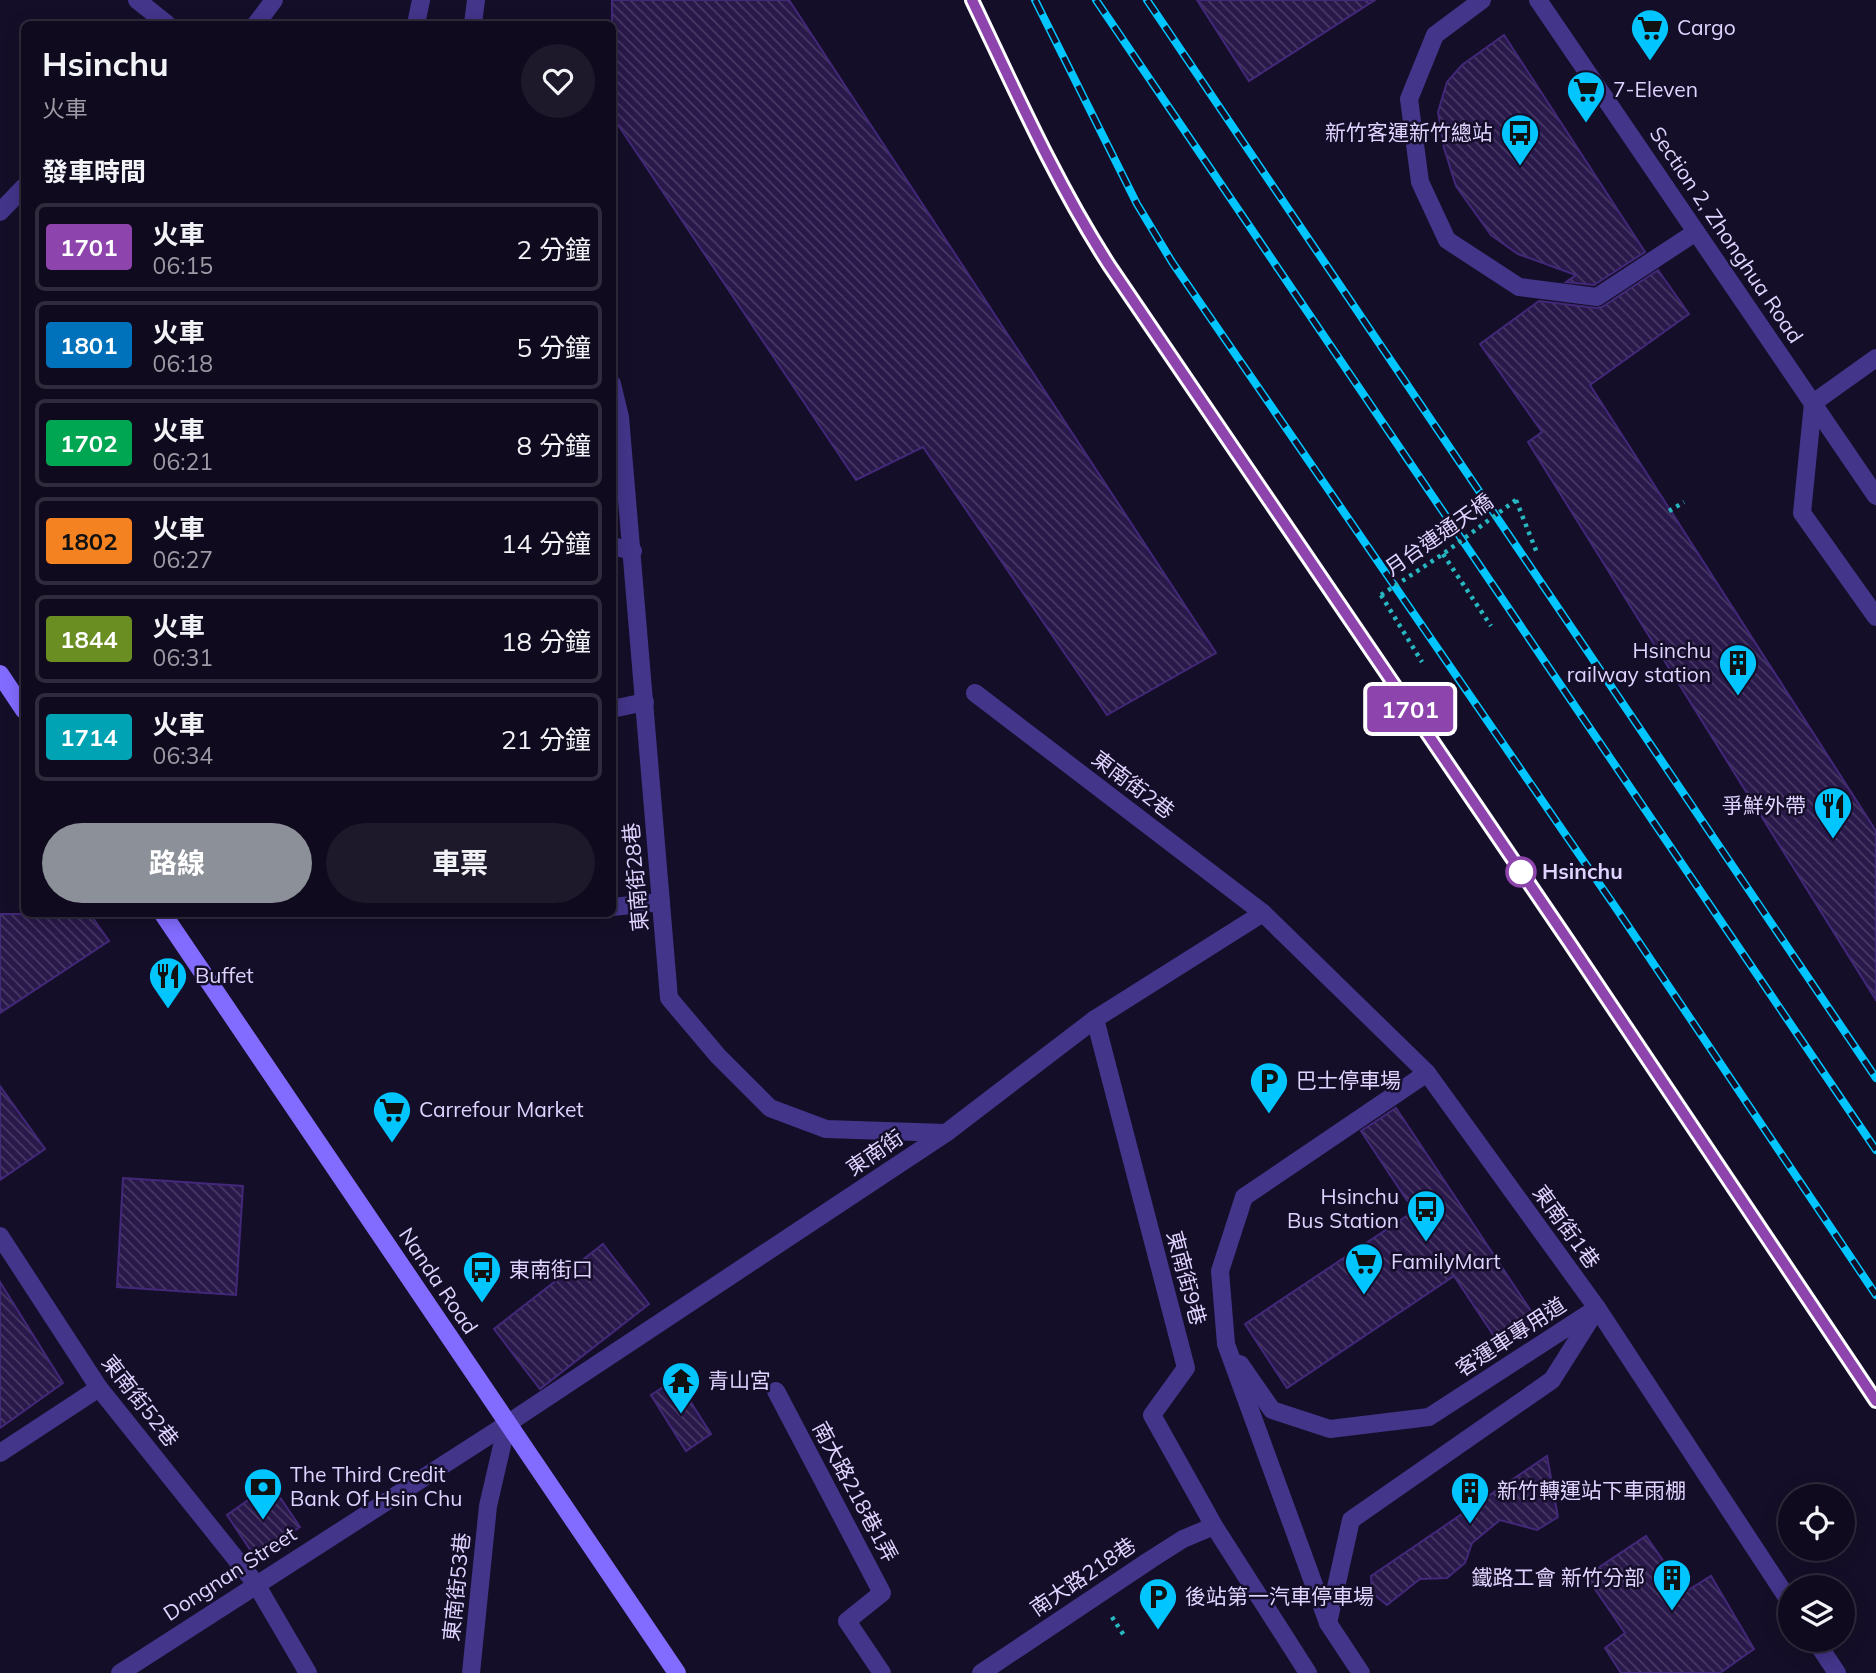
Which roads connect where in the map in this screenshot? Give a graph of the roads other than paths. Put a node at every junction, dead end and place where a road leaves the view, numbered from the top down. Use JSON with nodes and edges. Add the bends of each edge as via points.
{"nodes":[{"id":1,"x":137,"y":0,"type":"edge"},
{"id":2,"x":274,"y":0,"type":"edge"},
{"id":3,"x":421,"y":0,"type":"edge"},
{"id":4,"x":476,"y":0,"type":"edge"},
{"id":5,"x":1482,"y":0,"type":"edge"},
{"id":6,"x":1538,"y":0,"type":"edge"},
{"id":7,"x":159,"y":21,"type":"edge"},
{"id":8,"x":258,"y":21,"type":"edge"},
{"id":9,"x":417,"y":21,"type":"edge"},
{"id":10,"x":473,"y":21,"type":"edge"},
{"id":11,"x":21,"y":190,"type":"edge"},
{"id":12,"x":0,"y":212,"type":"edge"},
{"id":13,"x":1696,"y":232,"type":"junction"},
{"id":14,"x":1876,"y":358,"type":"edge"},
{"id":15,"x":616,"y":400,"type":"edge"},
{"id":16,"x":1813,"y":403,"type":"junction"},
{"id":17,"x":1876,"y":496,"type":"edge"},
{"id":18,"x":616,"y":547,"type":"edge"},
{"id":19,"x":633,"y":551,"type":"junction"},
{"id":20,"x":1876,"y":617,"type":"edge"},
{"id":21,"x":0,"y":674,"type":"edge"},
{"id":22,"x":975,"y":693,"type":"dead end"},
{"id":23,"x":645,"y":702,"type":"junction"},
{"id":24,"x":21,"y":706,"type":"edge"},
{"id":25,"x":616,"y":708,"type":"edge"},
{"id":26,"x":661,"y":902,"type":"junction"},
{"id":27,"x":616,"y":907,"type":"edge"},
{"id":28,"x":1263,"y":913,"type":"junction"},
{"id":29,"x":165,"y":917,"type":"edge"},
{"id":30,"x":1095,"y":1019,"type":"junction"},
{"id":31,"x":1427,"y":1073,"type":"junction"},
{"id":32,"x":946,"y":1133,"type":"junction"},
{"id":33,"x":0,"y":1236,"type":"edge"},
{"id":34,"x":1597,"y":1308,"type":"junction"},
{"id":35,"x":1226,"y":1344,"type":"junction"},
{"id":36,"x":99,"y":1388,"type":"junction"},
{"id":37,"x":776,"y":1391,"type":"dead end"},
{"id":38,"x":507,"y":1424,"type":"junction"},
{"id":39,"x":0,"y":1453,"type":"edge"},
{"id":40,"x":1214,"y":1527,"type":"junction"},
{"id":41,"x":256,"y":1584,"type":"junction"},
{"id":42,"x":1778,"y":1584,"type":"edge"},
{"id":43,"x":1328,"y":1623,"type":"junction"},
{"id":44,"x":1823,"y":1652,"type":"edge"},
{"id":45,"x":120,"y":1673,"type":"edge"},
{"id":46,"x":308,"y":1673,"type":"edge"},
{"id":47,"x":471,"y":1673,"type":"edge"},
{"id":48,"x":677,"y":1673,"type":"edge"},
{"id":49,"x":882,"y":1673,"type":"edge"},
{"id":50,"x":981,"y":1673,"type":"edge"},
{"id":51,"x":1308,"y":1673,"type":"edge"},
{"id":52,"x":1361,"y":1673,"type":"edge"},
{"id":53,"x":1837,"y":1673,"type":"edge"}],
"edges":[{"from":1,"to":7,"type":"street"},
{"from":2,"to":8,"type":"street"},
{"from":3,"to":9,"type":"street"},
{"from":4,"to":10,"type":"street"},
{"from":5,"to":13,"type":"street","via":[[1434,35],[1409,99],[1420,182],[1447,240],[1519,288],[1597,297]]},
{"from":6,"to":13,"type":"street","name":"Section 2, Zhonghua Road"},
{"from":11,"to":12,"type":"street"},
{"from":13,"to":16,"type":"street","name":"Section 2, Zhonghua Road"},
{"from":14,"to":16,"type":"street"},
{"from":15,"to":19,"type":"street","name":"東南街28巷"},
{"from":16,"to":17,"type":"street","name":"Section 2, Zhonghua Road"},
{"from":16,"to":20,"type":"street","via":[[1802,513]]},
{"from":18,"to":19,"type":"street"},
{"from":19,"to":23,"type":"street","name":"東南街28巷"},
{"from":21,"to":24,"type":"main road"},
{"from":22,"to":28,"type":"street","name":"東南街2巷"},
{"from":23,"to":25,"type":"street"},
{"from":23,"to":26,"type":"street","name":"東南街28巷"},
{"from":26,"to":27,"type":"street"},
{"from":26,"to":32,"type":"street","name":"東南街28巷","via":[[669,998],[770,1108],[826,1129]]},
{"from":28,"to":30,"type":"street","name":"東南街"},
{"from":28,"to":31,"type":"street","name":"東南街1巷"},
{"from":29,"to":38,"type":"main road","name":"Nanda Road"},
{"from":30,"to":32,"type":"street","name":"東南街"},
{"from":30,"to":40,"type":"street","name":"東南街9巷","via":[[1186,1368],[1152,1415]]},
{"from":31,"to":34,"type":"street","name":"東南街1巷"},
{"from":31,"to":35,"type":"street","via":[[1244,1197],[1220,1271]]},
{"from":32,"to":38,"type":"street","name":"東南街"},
{"from":33,"to":36,"type":"street","name":"東南街52巷"},
{"from":34,"to":35,"type":"street","name":"客運車專用道","via":[[1429,1417],[1331,1429],[1272,1409]]},
{"from":34,"to":42,"type":"street","name":"東南街1巷"},
{"from":34,"to":43,"type":"street","name":"客運車專用道","via":[[1552,1380],[1351,1520]]},
{"from":35,"to":43,"type":"street"},
{"from":36,"to":39,"type":"street"},
{"from":36,"to":41,"type":"street","name":"東南街52巷"},
{"from":37,"to":49,"type":"street","name":"南大路218巷1弄","via":[[882,1593],[847,1621]]},
{"from":38,"to":41,"type":"street","name":"Dongnan Street"},
{"from":38,"to":47,"type":"street","name":"東南街53巷","via":[[488,1506]]},
{"from":38,"to":48,"type":"main road","name":"Nanda Road"},
{"from":40,"to":50,"type":"street","name":"南大路218巷","via":[[1183,1539]]},
{"from":40,"to":51,"type":"street"},
{"from":41,"to":45,"type":"street","name":"Dongnan Street"},
{"from":41,"to":46,"type":"street","name":"東南街52巷"},
{"from":43,"to":52,"type":"street"},
{"from":44,"to":53,"type":"street"}]}
